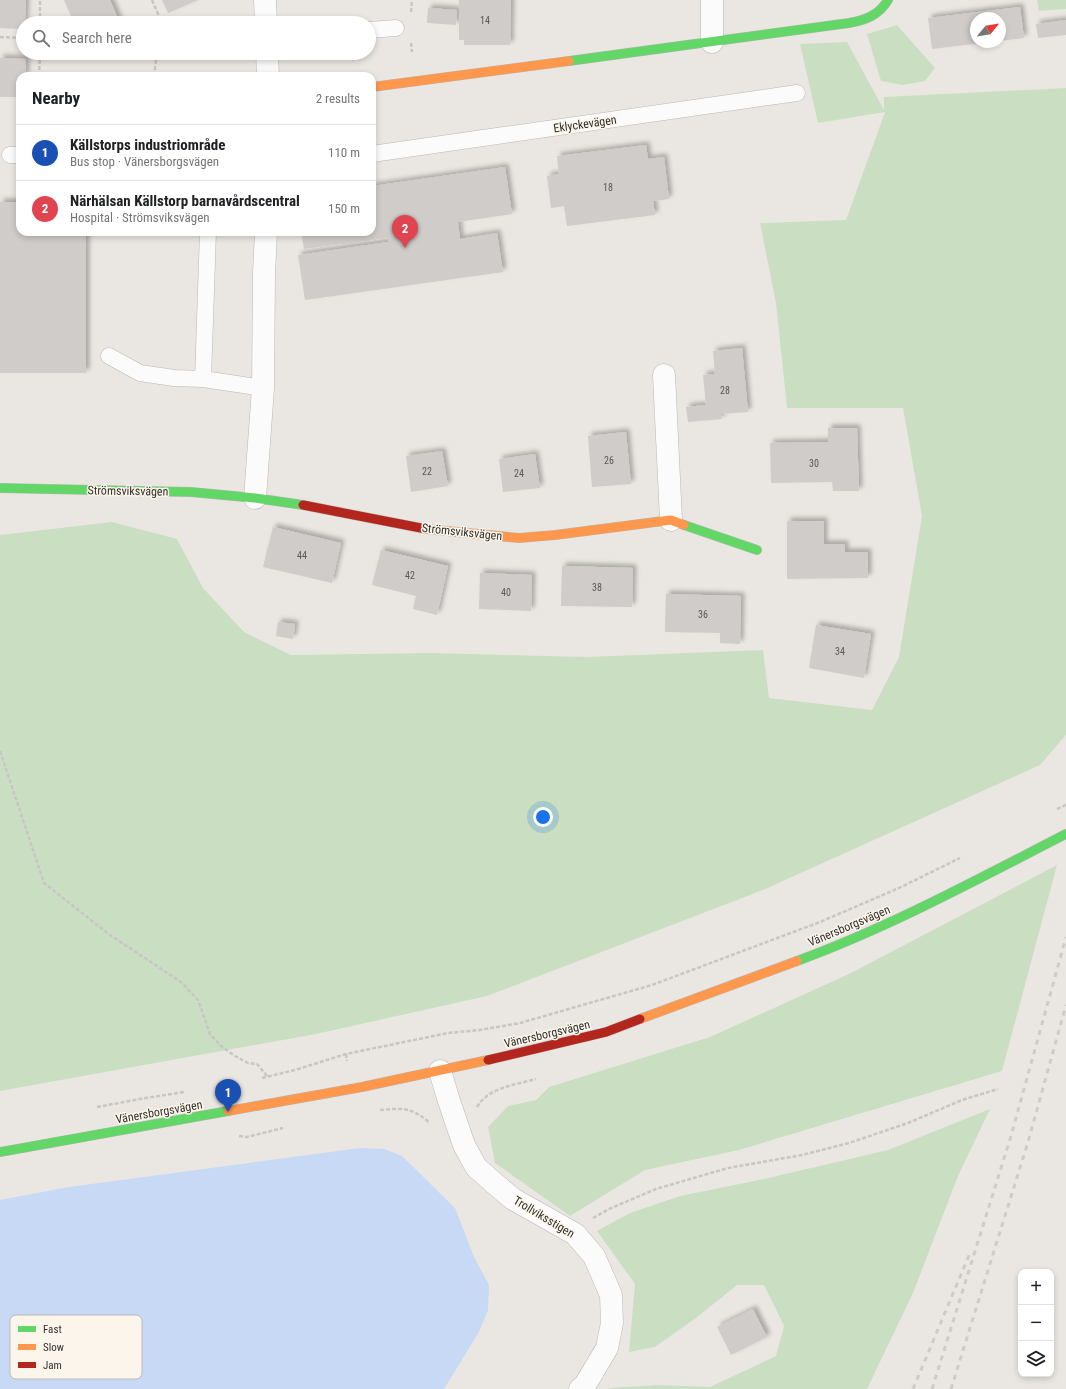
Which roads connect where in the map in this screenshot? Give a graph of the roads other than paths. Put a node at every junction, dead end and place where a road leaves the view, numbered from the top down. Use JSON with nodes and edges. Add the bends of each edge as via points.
{"nodes":[{"id":1,"x":265,"y":0,"type":"edge"},
{"id":2,"x":712,"y":0,"type":"edge"},
{"id":3,"x":888,"y":0,"type":"edge"},
{"id":4,"x":266,"y":16,"type":"edge"},
{"id":5,"x":396,"y":28,"type":"dead end"},
{"id":6,"x":376,"y":29,"type":"edge"},
{"id":7,"x":712,"y":42,"type":"junction"},
{"id":8,"x":267,"y":60,"type":"edge"},
{"id":9,"x":268,"y":72,"type":"edge"},
{"id":10,"x":376,"y":86,"type":"edge"},
{"id":11,"x":797,"y":93,"type":"dead end"},
{"id":12,"x":376,"y":153,"type":"edge"},
{"id":13,"x":208,"y":236,"type":"edge"},
{"id":14,"x":266,"y":236,"type":"edge"},
{"id":15,"x":109,"y":356,"type":"dead end"},
{"id":16,"x":664,"y":375,"type":"dead end"},
{"id":17,"x":203,"y":379,"type":"junction"},
{"id":18,"x":263,"y":388,"type":"junction"},
{"id":19,"x":0,"y":488,"type":"edge"},
{"id":20,"x":255,"y":498,"type":"junction"},
{"id":21,"x":670,"y":520,"type":"junction"},
{"id":22,"x":757,"y":550,"type":"dead end"},
{"id":23,"x":1066,"y":834,"type":"edge"},
{"id":24,"x":440,"y":1071,"type":"junction"},
{"id":25,"x":0,"y":1152,"type":"edge"},
{"id":26,"x":580,"y":1389,"type":"edge"}],
"edges":[{"from":1,"to":4,"type":"street"},
{"from":2,"to":7,"type":"street"},
{"from":3,"to":7,"type":"street","via":[[885,7],[870,19]]},
{"from":5,"to":6,"type":"lane"},
{"from":7,"to":10,"type":"street"},
{"from":8,"to":9,"type":"street"},
{"from":11,"to":12,"type":"lane","name":"Eklyckevägen"},
{"from":13,"to":17,"type":"lane"},
{"from":14,"to":18,"type":"street"},
{"from":15,"to":17,"type":"lane","via":[[140,373]]},
{"from":16,"to":21,"type":"street"},
{"from":17,"to":18,"type":"lane"},
{"from":18,"to":20,"type":"street"},
{"from":19,"to":20,"type":"street","name":"Strömsviksvägen","via":[[191,492]]},
{"from":20,"to":21,"type":"street","name":"Strömsviksvägen","via":[[436,531],[519,538]]},
{"from":21,"to":22,"type":"street","name":"Strömsviksvägen"},
{"from":23,"to":24,"type":"street","name":"Vänersborgsvägen","via":[[912,912],[838,946],[606,1032]]},
{"from":24,"to":25,"type":"street","name":"Vänersborgsvägen"},
{"from":24,"to":26,"type":"street","name":"Trollviksstigen","via":[[464,1145],[476,1167],[513,1199],[575,1234],[594,1256],[611,1295],[612,1324],[607,1348]]}]}
